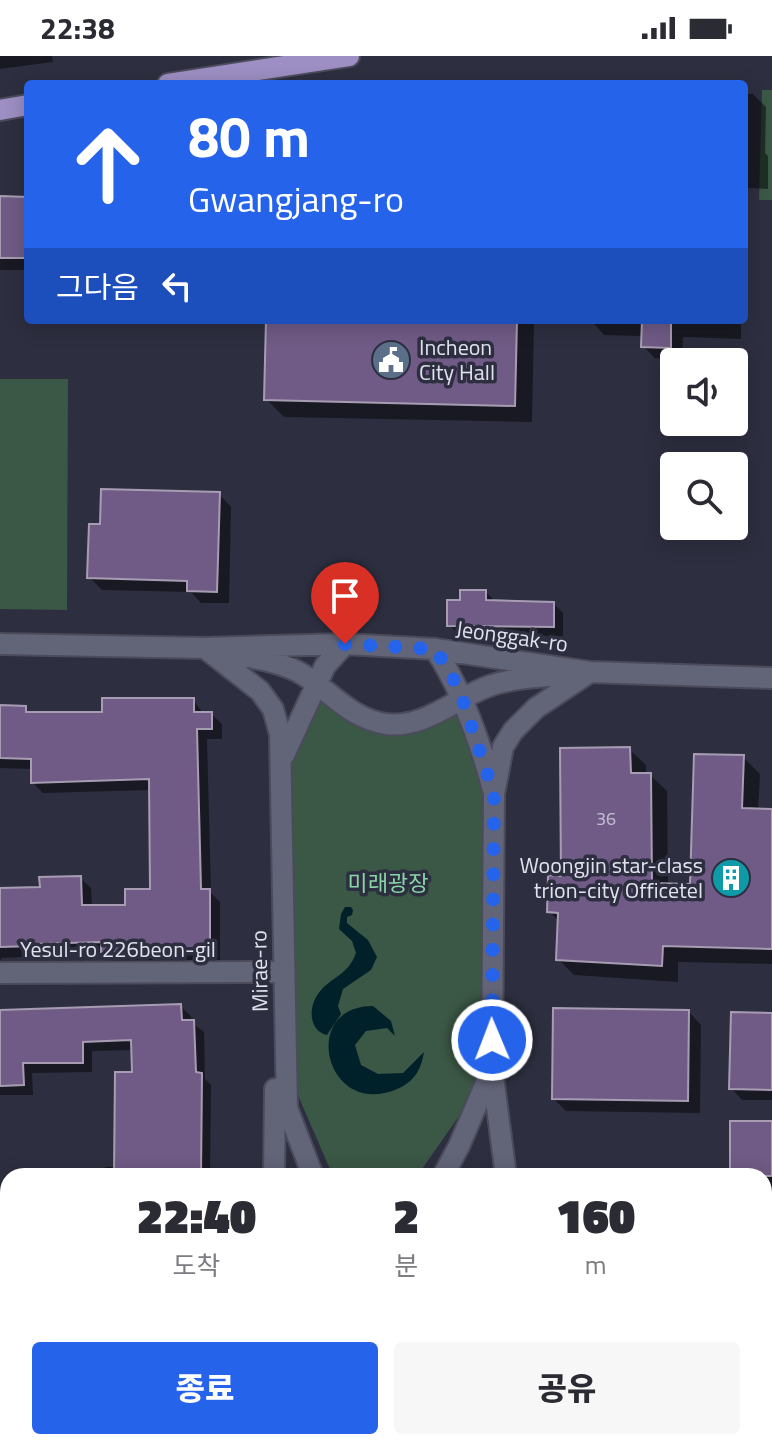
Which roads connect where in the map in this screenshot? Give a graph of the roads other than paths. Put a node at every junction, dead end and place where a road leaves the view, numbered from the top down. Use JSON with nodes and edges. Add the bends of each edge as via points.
{"nodes":[{"id":1,"x":349,"y":56,"type":"edge"},
{"id":2,"x":194,"y":80,"type":"edge"},
{"id":3,"x":24,"y":106,"type":"edge"},
{"id":4,"x":0,"y":110,"type":"edge"},
{"id":5,"x":0,"y":644,"type":"edge"},
{"id":6,"x":345,"y":644,"type":"junction"},
{"id":7,"x":205,"y":648,"type":"junction"},
{"id":8,"x":435,"y":649,"type":"junction"},
{"id":9,"x":590,"y":672,"type":"junction"},
{"id":10,"x":772,"y":678,"type":"edge"},
{"id":11,"x":316,"y":683,"type":"junction"},
{"id":12,"x":462,"y":698,"type":"junction"},
{"id":13,"x":281,"y":761,"type":"junction"},
{"id":14,"x":494,"y":794,"type":"junction"},
{"id":15,"x":283,"y":972,"type":"junction"},
{"id":16,"x":0,"y":973,"type":"edge"},
{"id":17,"x":284,"y":1063,"type":"junction"},
{"id":18,"x":492,"y":1069,"type":"junction"},
{"id":19,"x":274,"y":1168,"type":"edge"},
{"id":20,"x":310,"y":1168,"type":"edge"},
{"id":21,"x":447,"y":1168,"type":"edge"},
{"id":22,"x":505,"y":1168,"type":"edge"}],
"edges":[{"from":1,"to":2,"type":"main road"},
{"from":3,"to":4,"type":"main road"},
{"from":5,"to":7,"type":"street","name":"Jeonggak-ro"},
{"from":6,"to":7,"type":"street","name":"Jeonggak-ro"},
{"from":6,"to":8,"type":"street","name":"Jeonggak-ro"},
{"from":6,"to":11,"type":"street"},
{"from":7,"to":11,"type":"street","name":"Jeonggak-ro","via":[[299,672]]},
{"from":7,"to":13,"type":"street","name":"Mirae-ro","via":[[260,691],[273,709]]},
{"from":8,"to":9,"type":"street","name":"Jeonggak-ro"},
{"from":8,"to":12,"type":"street"},
{"from":9,"to":10,"type":"street"},
{"from":9,"to":12,"type":"street","name":"Jeonggak-ro","via":[[491,686]]},
{"from":9,"to":14,"type":"street","via":[[536,708],[513,731],[503,747]]},
{"from":11,"to":12,"type":"street","name":"Jeonggak-ro","via":[[339,705],[387,724],[413,722]]},
{"from":11,"to":13,"type":"street"},
{"from":12,"to":14,"type":"street"},
{"from":13,"to":15,"type":"street","name":"Mirae-ro"},
{"from":14,"to":18,"type":"street"},
{"from":15,"to":16,"type":"street","name":"Yesul-ro 226beon-gil"},
{"from":15,"to":17,"type":"street","name":"Mirae-ro"},
{"from":17,"to":19,"type":"street","via":[[275,1083]]},
{"from":17,"to":20,"type":"street","name":"Mirae-ro","via":[[287,1108]]},
{"from":18,"to":21,"type":"street"},
{"from":18,"to":22,"type":"street"}]}
